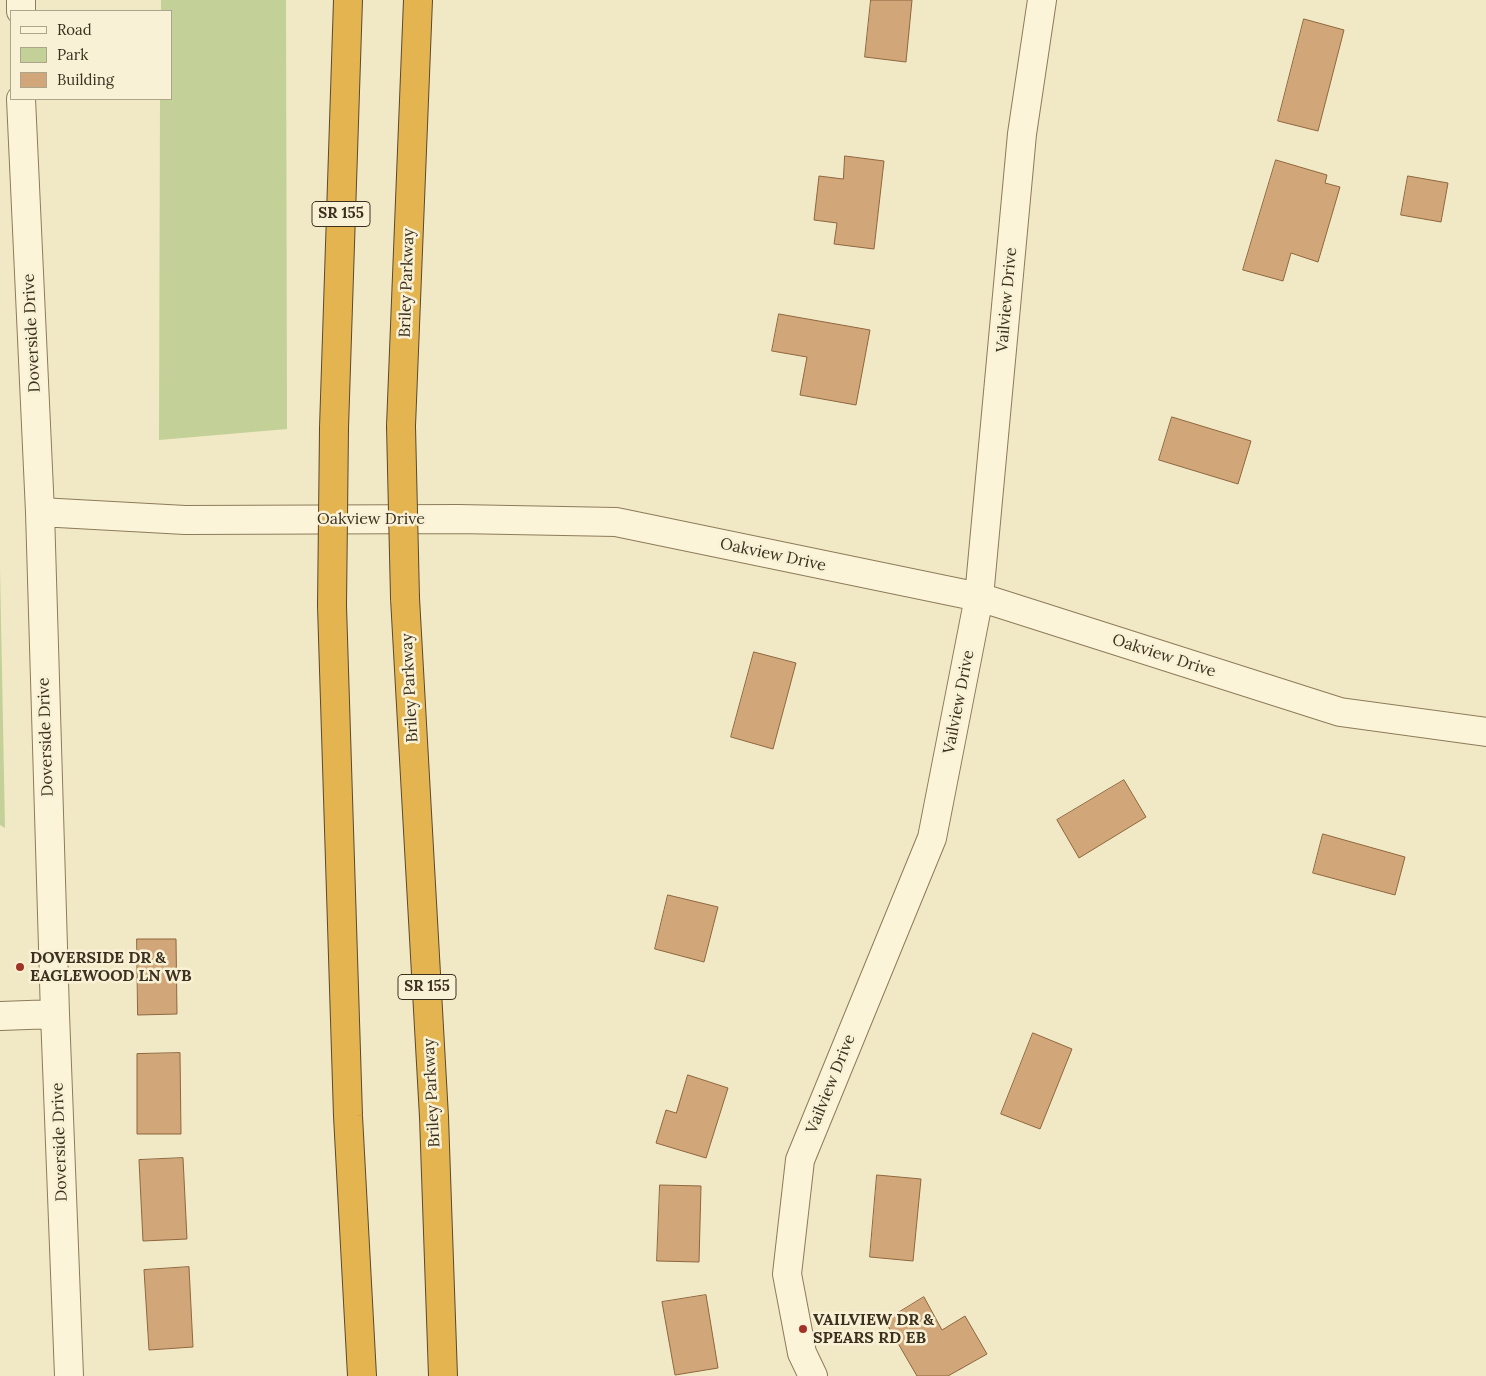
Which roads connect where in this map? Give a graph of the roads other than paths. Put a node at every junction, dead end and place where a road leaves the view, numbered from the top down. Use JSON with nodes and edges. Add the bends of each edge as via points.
{"nodes":[{"id":1,"x":348,"y":0,"type":"edge"},
{"id":2,"x":418,"y":0,"type":"edge"},
{"id":3,"x":1042,"y":0,"type":"edge"},
{"id":4,"x":21,"y":100,"type":"edge"},
{"id":5,"x":40,"y":512,"type":"junction"},
{"id":6,"x":979,"y":597,"type":"junction"},
{"id":7,"x":1486,"y":732,"type":"edge"},
{"id":8,"x":55,"y":1014,"type":"junction"},
{"id":9,"x":0,"y":1016,"type":"edge"},
{"id":10,"x":69,"y":1376,"type":"edge"},
{"id":11,"x":362,"y":1376,"type":"edge"},
{"id":12,"x":443,"y":1376,"type":"edge"},
{"id":13,"x":813,"y":1376,"type":"edge"}],
"edges":[{"from":1,"to":11,"type":"highway","number":"SR 155","bridge":true,"via":[[334,428],[332,606],[348,1116]]},
{"from":2,"to":12,"type":"highway","name":"Briley Parkway","number":"SR 155","bridge":true,"via":[[401,426],[405,598],[434,1117]]},
{"from":3,"to":6,"type":"street","name":"Vailview Drive","via":[[1022,134]]},
{"from":4,"to":5,"type":"street","name":"Doverside Drive"},
{"from":5,"to":6,"type":"street","name":"Oakview Drive","via":[[185,520],[616,522]]},
{"from":5,"to":8,"type":"street","name":"Doverside Drive"},
{"from":6,"to":7,"type":"street","name":"Oakview Drive","via":[[1340,712]]},
{"from":6,"to":13,"type":"street","name":"Vailview Drive","via":[[932,838],[800,1160],[787,1274],[802,1353]]},
{"from":8,"to":9,"type":"street"},
{"from":8,"to":10,"type":"street","name":"Doverside Drive"}]}
